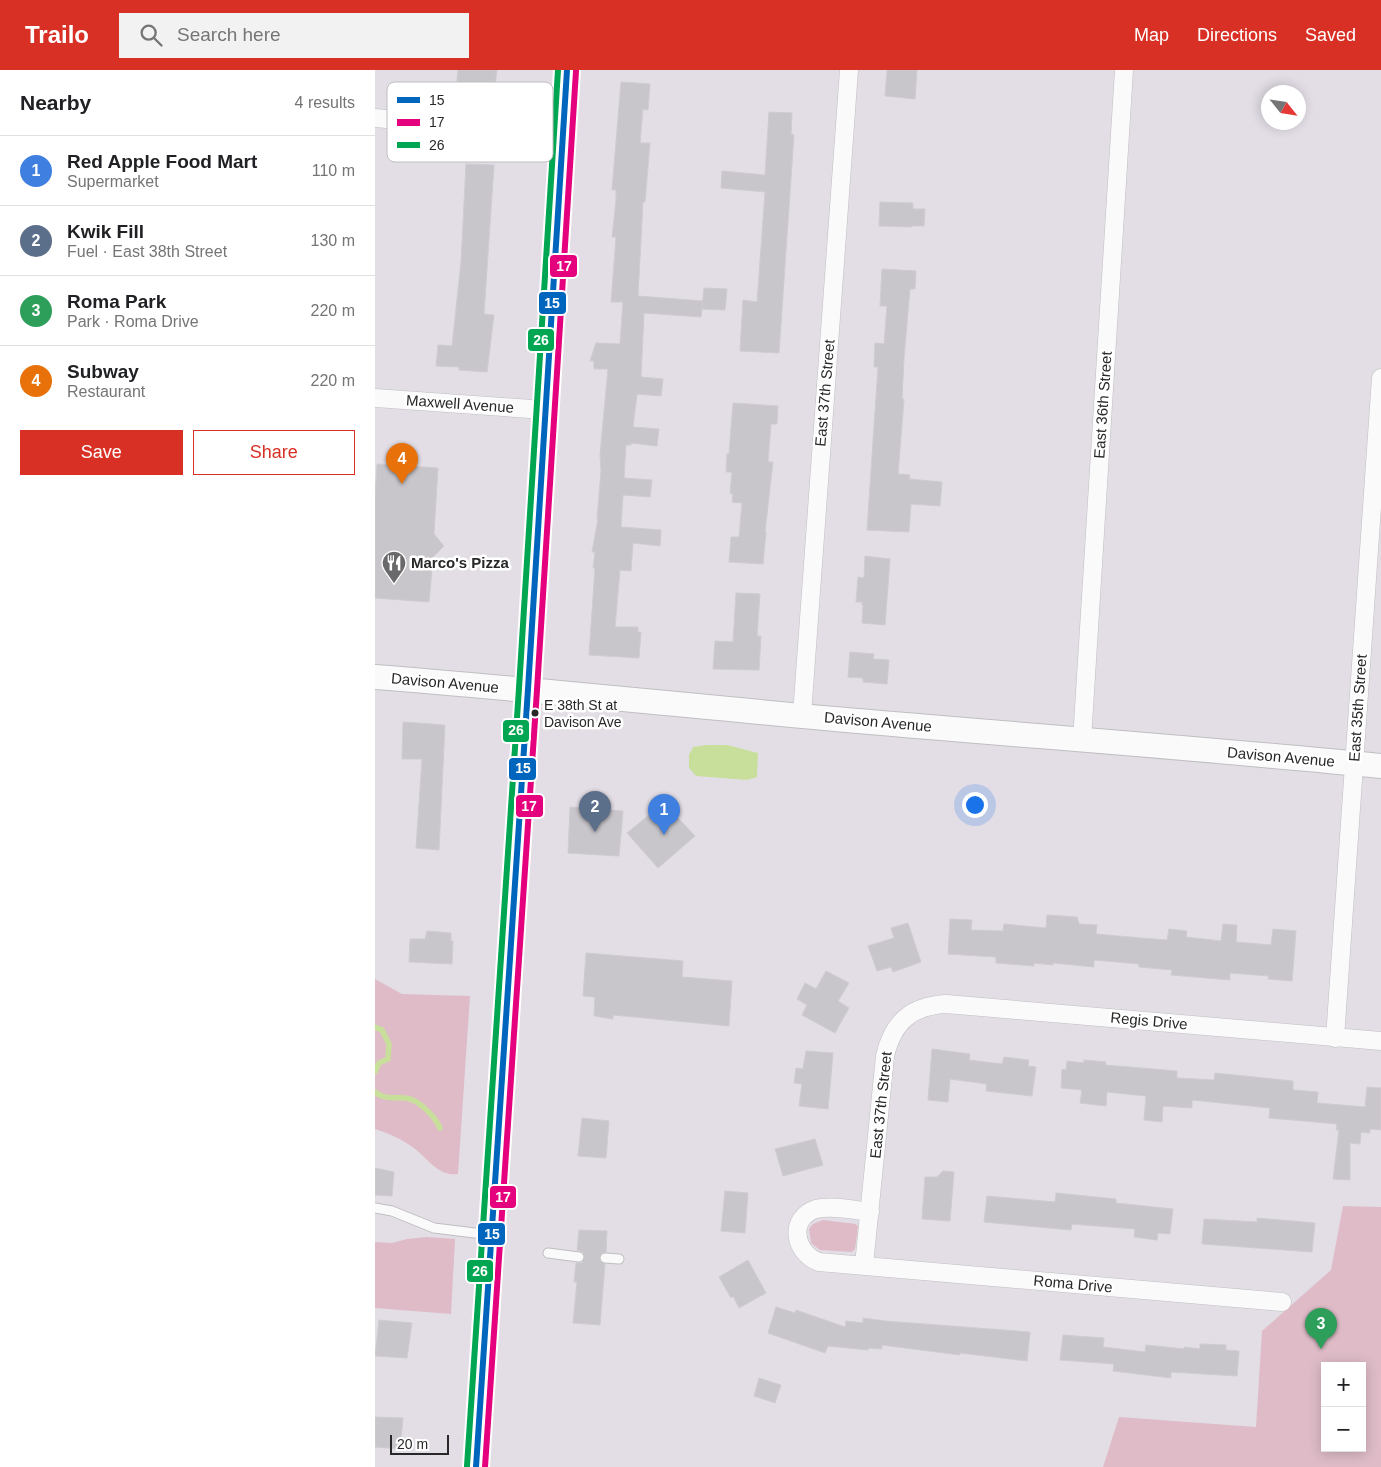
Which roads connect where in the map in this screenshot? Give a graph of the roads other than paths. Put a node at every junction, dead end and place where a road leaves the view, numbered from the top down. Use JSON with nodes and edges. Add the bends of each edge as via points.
{"nodes":[{"id":1,"x":567,"y":70,"type":"edge"},
{"id":2,"x":849,"y":70,"type":"edge"},
{"id":3,"x":1125,"y":70,"type":"edge"},
{"id":4,"x":553,"y":134,"type":"edge"},
{"id":5,"x":562,"y":135,"type":"junction"},
{"id":6,"x":1381,"y":378,"type":"edge"},
{"id":7,"x":375,"y":398,"type":"edge"},
{"id":8,"x":545,"y":410,"type":"junction"},
{"id":9,"x":375,"y":677,"type":"edge"},
{"id":10,"x":528,"y":689,"type":"junction"},
{"id":11,"x":802,"y":715,"type":"junction"},
{"id":12,"x":1082,"y":740,"type":"junction"},
{"id":13,"x":1354,"y":763,"type":"junction"},
{"id":14,"x":1381,"y":766,"type":"edge"},
{"id":15,"x":917,"y":1011,"type":"joint"},
{"id":16,"x":1335,"y":1038,"type":"junction"},
{"id":17,"x":1381,"y":1041,"type":"edge"},
{"id":18,"x":375,"y":1208,"type":"edge"},
{"id":19,"x":870,"y":1212,"type":"junction"},
{"id":20,"x":492,"y":1235,"type":"junction"},
{"id":21,"x":549,"y":1253,"type":"dead end"},
{"id":22,"x":579,"y":1257,"type":"dead end"},
{"id":23,"x":605,"y":1258,"type":"dead end"},
{"id":24,"x":619,"y":1260,"type":"dead end"},
{"id":25,"x":864,"y":1265,"type":"junction"},
{"id":26,"x":1282,"y":1302,"type":"dead end"},
{"id":27,"x":477,"y":1467,"type":"edge"}],
"edges":[{"from":1,"to":5,"type":"main road"},
{"from":2,"to":11,"type":"street","name":"East 37th Street"},
{"from":3,"to":12,"type":"street","name":"East 36th Street"},
{"from":4,"to":5,"type":"street"},
{"from":5,"to":8,"type":"main road"},
{"from":6,"to":13,"type":"street","name":"East 35th Street"},
{"from":7,"to":8,"type":"street","name":"Maxwell Avenue"},
{"from":8,"to":10,"type":"main road"},
{"from":9,"to":10,"type":"main road","name":"Davison Avenue"},
{"from":10,"to":11,"type":"main road","name":"Davison Avenue","via":[[595,698]]},
{"from":10,"to":20,"type":"main road"},
{"from":11,"to":12,"type":"main road","name":"Davison Avenue"},
{"from":12,"to":13,"type":"main road","name":"Davison Avenue"},
{"from":13,"to":14,"type":"main road","name":"Davison Avenue"},
{"from":13,"to":16,"type":"street","name":"East 35th Street"},
{"from":15,"to":16,"type":"street","name":"Regis Drive","via":[[931,1004],[946,1004]]},
{"from":15,"to":19,"type":"street","name":"East 37th Street","via":[[895,1029],[885,1056]]},
{"from":16,"to":17,"type":"street","name":"Regis Drive"},
{"from":18,"to":20,"type":"lane","via":[[392,1211],[434,1228]]},
{"from":19,"to":25,"type":"street","name":"East 37th Street"},
{"from":19,"to":25,"type":"street","via":[[816,1209],[801,1221],[797,1236],[803,1250],[812,1259]]},
{"from":20,"to":27,"type":"main road"},
{"from":21,"to":22,"type":"lane"},
{"from":23,"to":24,"type":"lane"},
{"from":25,"to":26,"type":"street","name":"Roma Drive"}]}
